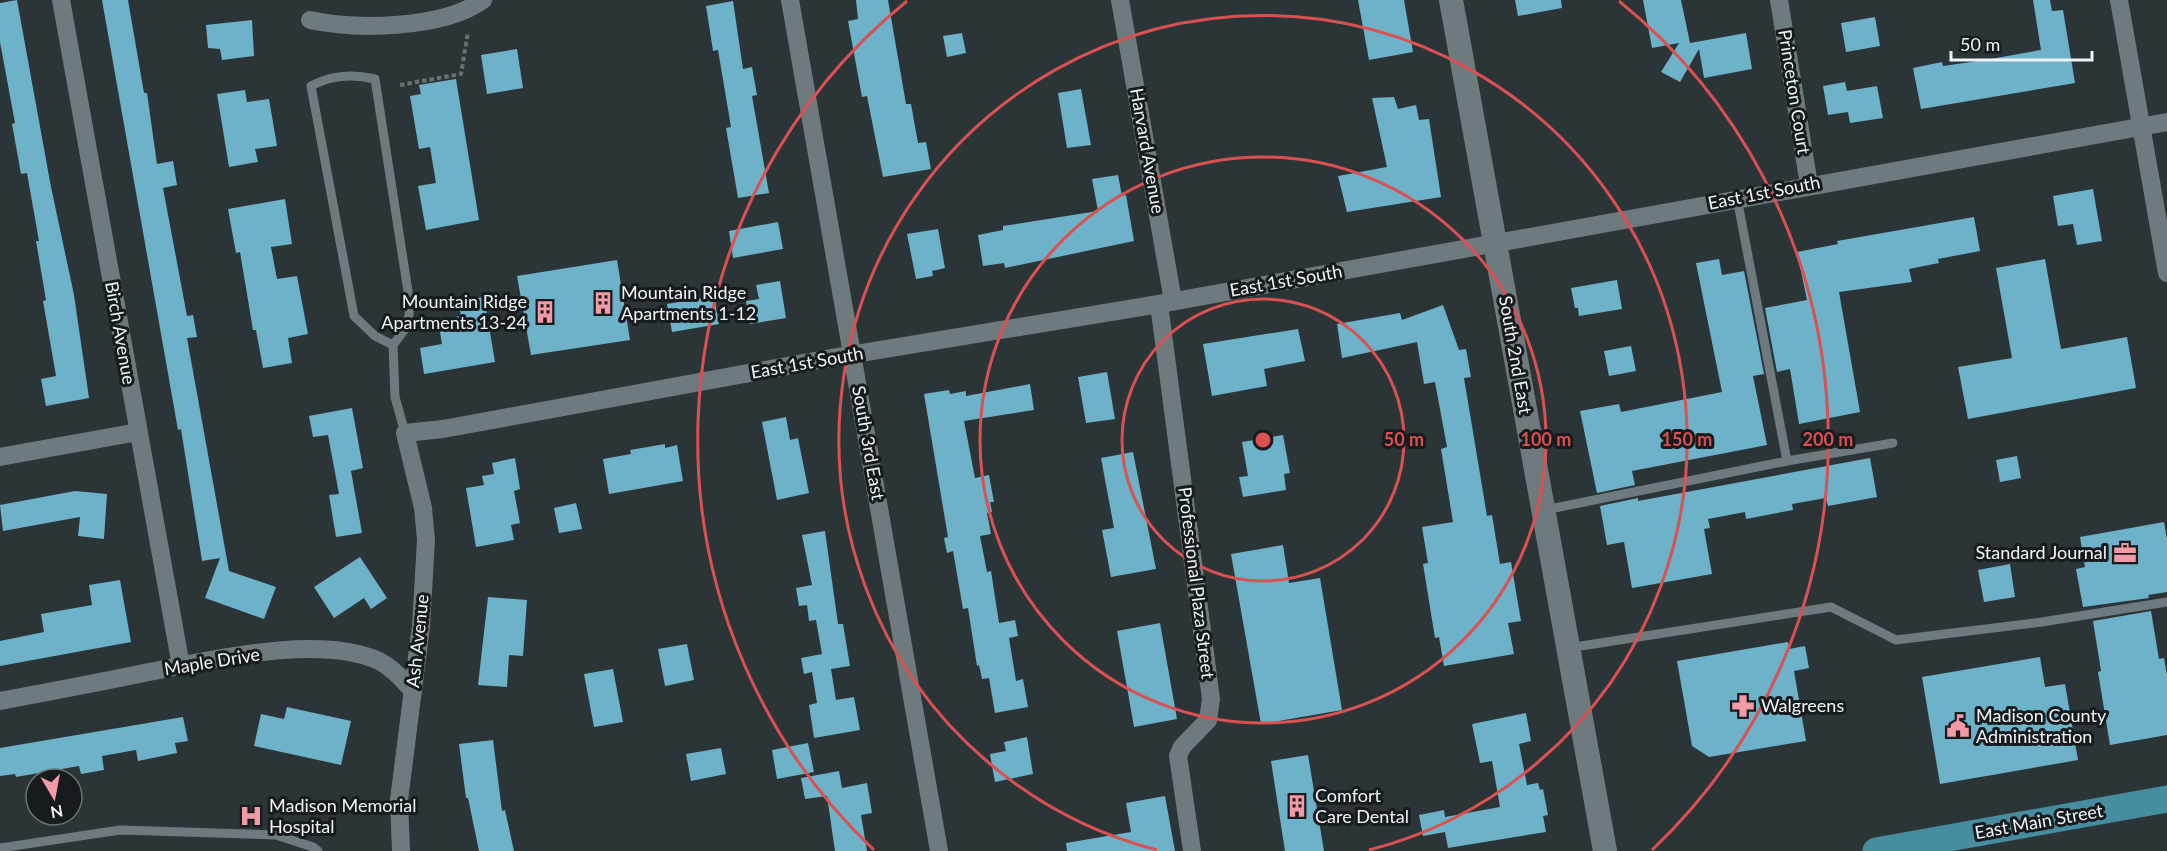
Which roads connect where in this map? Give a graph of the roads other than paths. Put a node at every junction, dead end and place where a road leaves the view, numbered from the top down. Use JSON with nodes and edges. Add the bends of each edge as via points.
{"nodes":[{"id":1,"x":60,"y":0,"type":"edge"},
{"id":2,"x":483,"y":0,"type":"edge"},
{"id":3,"x":790,"y":0,"type":"edge"},
{"id":4,"x":1120,"y":0,"type":"edge"},
{"id":5,"x":1451,"y":0,"type":"edge"},
{"id":6,"x":1779,"y":0,"type":"edge"},
{"id":7,"x":2120,"y":0,"type":"edge"},
{"id":8,"x":310,"y":21,"type":"dead end"},
{"id":9,"x":2167,"y":122,"type":"edge"},
{"id":10,"x":2140,"y":126,"type":"junction"},
{"id":11,"x":1809,"y":185,"type":"junction"},
{"id":12,"x":1737,"y":198,"type":"junction"},
{"id":13,"x":1495,"y":244,"type":"junction"},
{"id":14,"x":2167,"y":273,"type":"edge"},
{"id":15,"x":1166,"y":303,"type":"junction"},
{"id":16,"x":393,"y":345,"type":"junction"},
{"id":17,"x":853,"y":355,"type":"junction"},
{"id":18,"x":138,"y":432,"type":"junction"},
{"id":19,"x":405,"y":433,"type":"junction"},
{"id":20,"x":1893,"y":443,"type":"dead end"},
{"id":21,"x":0,"y":457,"type":"edge"},
{"id":22,"x":1787,"y":460,"type":"junction"},
{"id":23,"x":1542,"y":511,"type":"junction"},
{"id":24,"x":2167,"y":602,"type":"edge"},
{"id":25,"x":1568,"y":648,"type":"junction"},
{"id":26,"x":181,"y":666,"type":"junction"},
{"id":27,"x":413,"y":691,"type":"junction"},
{"id":28,"x":0,"y":701,"type":"edge"},
{"id":29,"x":2167,"y":799,"type":"edge"},
{"id":30,"x":0,"y":848,"type":"edge"},
{"id":31,"x":318,"y":851,"type":"edge"},
{"id":32,"x":401,"y":851,"type":"edge"},
{"id":33,"x":939,"y":851,"type":"edge"},
{"id":34,"x":1192,"y":851,"type":"edge"},
{"id":35,"x":1605,"y":851,"type":"edge"},
{"id":36,"x":1876,"y":851,"type":"edge"}],
"edges":[{"from":1,"to":18,"type":"street","name":"Birch Avenue"},
{"from":2,"to":8,"type":"street","via":[[457,13],[394,26],[357,27]]},
{"from":3,"to":17,"type":"street","name":"South 3rd East"},
{"from":4,"to":15,"type":"street","name":"Harvard Avenue"},
{"from":5,"to":13,"type":"main road","name":"South 2nd East"},
{"from":6,"to":11,"type":"street","name":"Princeton Court"},
{"from":7,"to":10,"type":"street"},
{"from":9,"to":10,"type":"street","name":"East 1st South"},
{"from":10,"to":11,"type":"street","name":"East 1st South"},
{"from":10,"to":14,"type":"street"},
{"from":11,"to":12,"type":"street","name":"East 1st South"},
{"from":12,"to":13,"type":"street","name":"East 1st South"},
{"from":12,"to":22,"type":"lane"},
{"from":13,"to":15,"type":"street","name":"East 1st South"},
{"from":13,"to":23,"type":"main road","name":"South 2nd East"},
{"from":15,"to":17,"type":"street","name":"East 1st South"},
{"from":15,"to":34,"type":"street","name":"Professional Plaza Street","via":[[1211,699],[1208,720],[1178,756]]},
{"from":16,"to":16,"type":"lane","via":[[375,336],[354,316],[311,86],[319,81],[355,74],[375,79],[410,304],[408,325]]},
{"from":16,"to":19,"type":"lane","via":[[394,397]]},
{"from":17,"to":19,"type":"street","name":"East 1st South"},
{"from":17,"to":33,"type":"street","name":"South 3rd East"},
{"from":18,"to":21,"type":"street"},
{"from":18,"to":26,"type":"street","name":"Birch Avenue"},
{"from":19,"to":27,"type":"street","name":"Ash Avenue","via":[[423,508],[426,540]]},
{"from":20,"to":22,"type":"lane"},
{"from":22,"to":23,"type":"lane"},
{"from":23,"to":25,"type":"main road","name":"South 2nd East"},
{"from":24,"to":25,"type":"lane","via":[[1896,640],[1831,607]]},
{"from":25,"to":35,"type":"main road","name":"South 2nd East"},
{"from":26,"to":27,"type":"street","name":"Maple Drive","via":[[298,650],[336,650],[380,662]]},
{"from":26,"to":28,"type":"street","name":"Maple Drive"},
{"from":27,"to":32,"type":"street","name":"Ash Avenue","via":[[399,800]]},
{"from":29,"to":36,"type":"main road","name":"East Main Street"},
{"from":30,"to":31,"type":"lane","via":[[120,830],[276,835]]}]}
